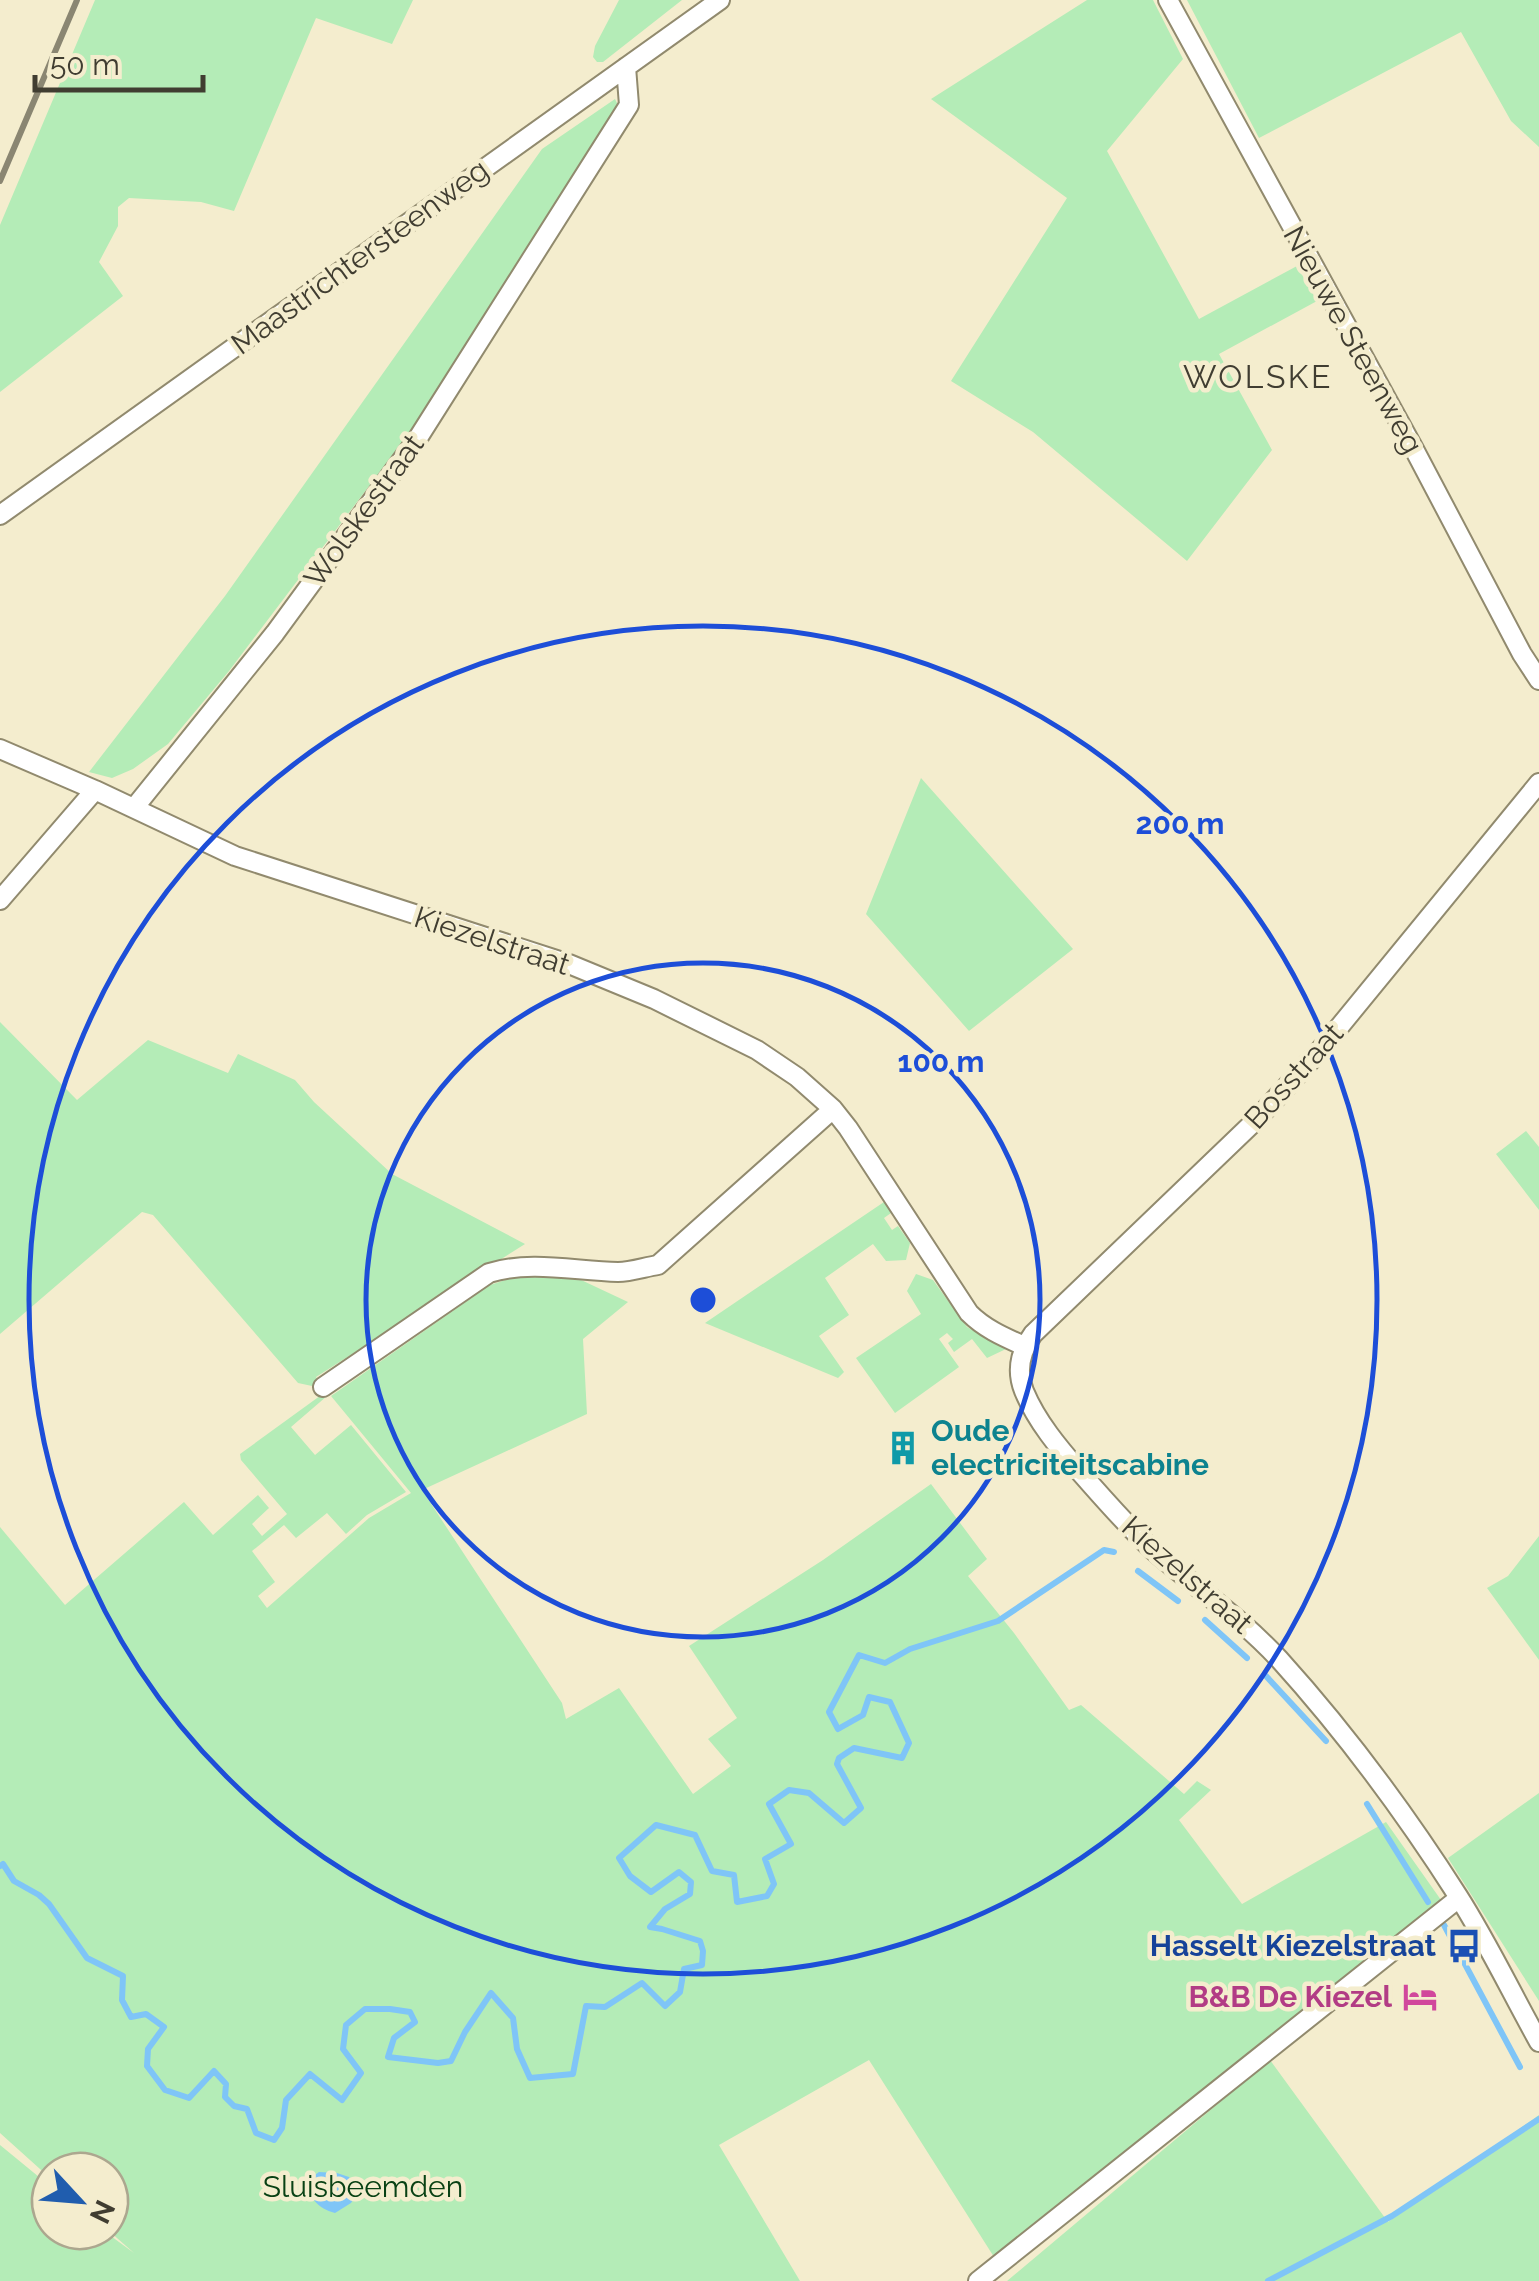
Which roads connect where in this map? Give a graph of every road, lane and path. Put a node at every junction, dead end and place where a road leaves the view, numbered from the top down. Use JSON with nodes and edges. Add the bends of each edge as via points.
{"nodes":[{"id":1,"x":720,"y":0,"type":"edge"},
{"id":2,"x":1168,"y":0,"type":"edge"},
{"id":3,"x":626,"y":68,"type":"junction"},
{"id":4,"x":0,"y":515,"type":"edge"},
{"id":5,"x":1539,"y":680,"type":"edge"},
{"id":6,"x":0,"y":749,"type":"edge"},
{"id":7,"x":1539,"y":783,"type":"edge"},
{"id":8,"x":95,"y":790,"type":"junction"},
{"id":9,"x":134,"y":808,"type":"junction"},
{"id":10,"x":0,"y":900,"type":"edge"},
{"id":11,"x":832,"y":1110,"type":"junction"},
{"id":12,"x":1024,"y":1346,"type":"junction"},
{"id":13,"x":323,"y":1386,"type":"dead end"},
{"id":14,"x":1459,"y":1898,"type":"junction"},
{"id":15,"x":1539,"y":2042,"type":"edge"},
{"id":16,"x":978,"y":2281,"type":"edge"}],
"edges":[{"from":1,"to":3,"type":"street","name":"Maastrichtersteenweg"},
{"from":2,"to":5,"type":"street","name":"Nieuwe Steenweg"},
{"from":3,"to":4,"type":"street","name":"Maastrichtersteenweg"},
{"from":3,"to":9,"type":"street","name":"Wolskestraat","via":[[629,106],[418,438],[275,633]]},
{"from":6,"to":8,"type":"street"},
{"from":7,"to":12,"type":"street","name":"Bosstraat","via":[[1322,1048]]},
{"from":8,"to":9,"type":"street"},
{"from":8,"to":10,"type":"street"},
{"from":9,"to":11,"type":"street","name":"Kiezelstraat","via":[[235,856],[569,964],[654,999],[757,1050]]},
{"from":11,"to":12,"type":"street","name":"Kiezelstraat","via":[[969,1313]]},
{"from":11,"to":13,"type":"street","via":[[658,1265],[623,1272],[536,1266],[489,1273]]},
{"from":12,"to":14,"type":"street","name":"Kiezelstraat","via":[[1022,1388],[1060,1448],[1121,1519],[1240,1620],[1307,1690]]},
{"from":14,"to":15,"type":"street","name":"Kiezelstraat"},
{"from":14,"to":16,"type":"street"}]}
